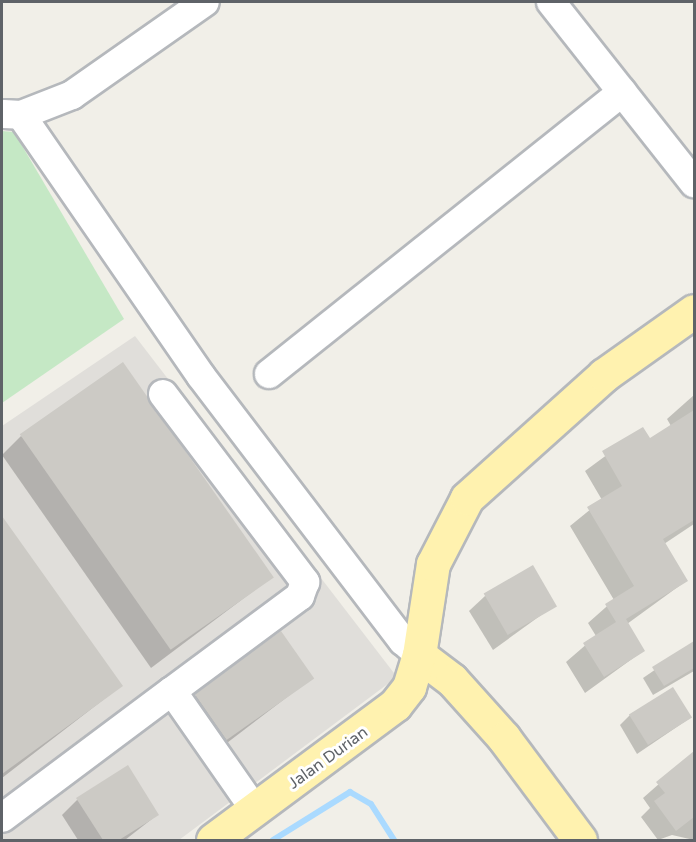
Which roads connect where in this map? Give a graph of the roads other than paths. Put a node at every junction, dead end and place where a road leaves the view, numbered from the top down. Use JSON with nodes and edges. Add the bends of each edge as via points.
{"nodes":[{"id":1,"x":205,"y":2,"type":"edge"},
{"id":2,"x":550,"y":2,"type":"edge"},
{"id":3,"x":622,"y":92,"type":"junction"},
{"id":4,"x":11,"y":114,"type":"edge"},
{"id":5,"x":694,"y":183,"type":"edge"},
{"id":6,"x":694,"y":311,"type":"edge"},
{"id":7,"x":268,"y":374,"type":"dead end"},
{"id":8,"x":163,"y":394,"type":"dead end"},
{"id":9,"x":419,"y":656,"type":"junction"},
{"id":10,"x":172,"y":690,"type":"junction"},
{"id":11,"x":255,"y":810,"type":"junction"},
{"id":12,"x":2,"y":818,"type":"edge"},
{"id":13,"x":213,"y":840,"type":"edge"},
{"id":14,"x":580,"y":840,"type":"edge"}],
"edges":[{"from":1,"to":4,"type":"street","via":[[72,95]]},
{"from":2,"to":3,"type":"street"},
{"from":3,"to":5,"type":"street"},
{"from":3,"to":7,"type":"street"},
{"from":4,"to":9,"type":"street","via":[[201,376],[403,641]]},
{"from":6,"to":9,"type":"main road","name":"Jalan Durian","via":[[604,375],[466,498],[433,564]]},
{"from":8,"to":10,"type":"street","via":[[305,582],[300,596]]},
{"from":9,"to":11,"type":"main road","name":"Jalan Durian","via":[[409,687],[395,705]]},
{"from":9,"to":14,"type":"main road","via":[[452,680],[504,738]]},
{"from":10,"to":11,"type":"street"},
{"from":10,"to":12,"type":"street"},
{"from":11,"to":13,"type":"main road","name":"Jalan Durian"}]}
